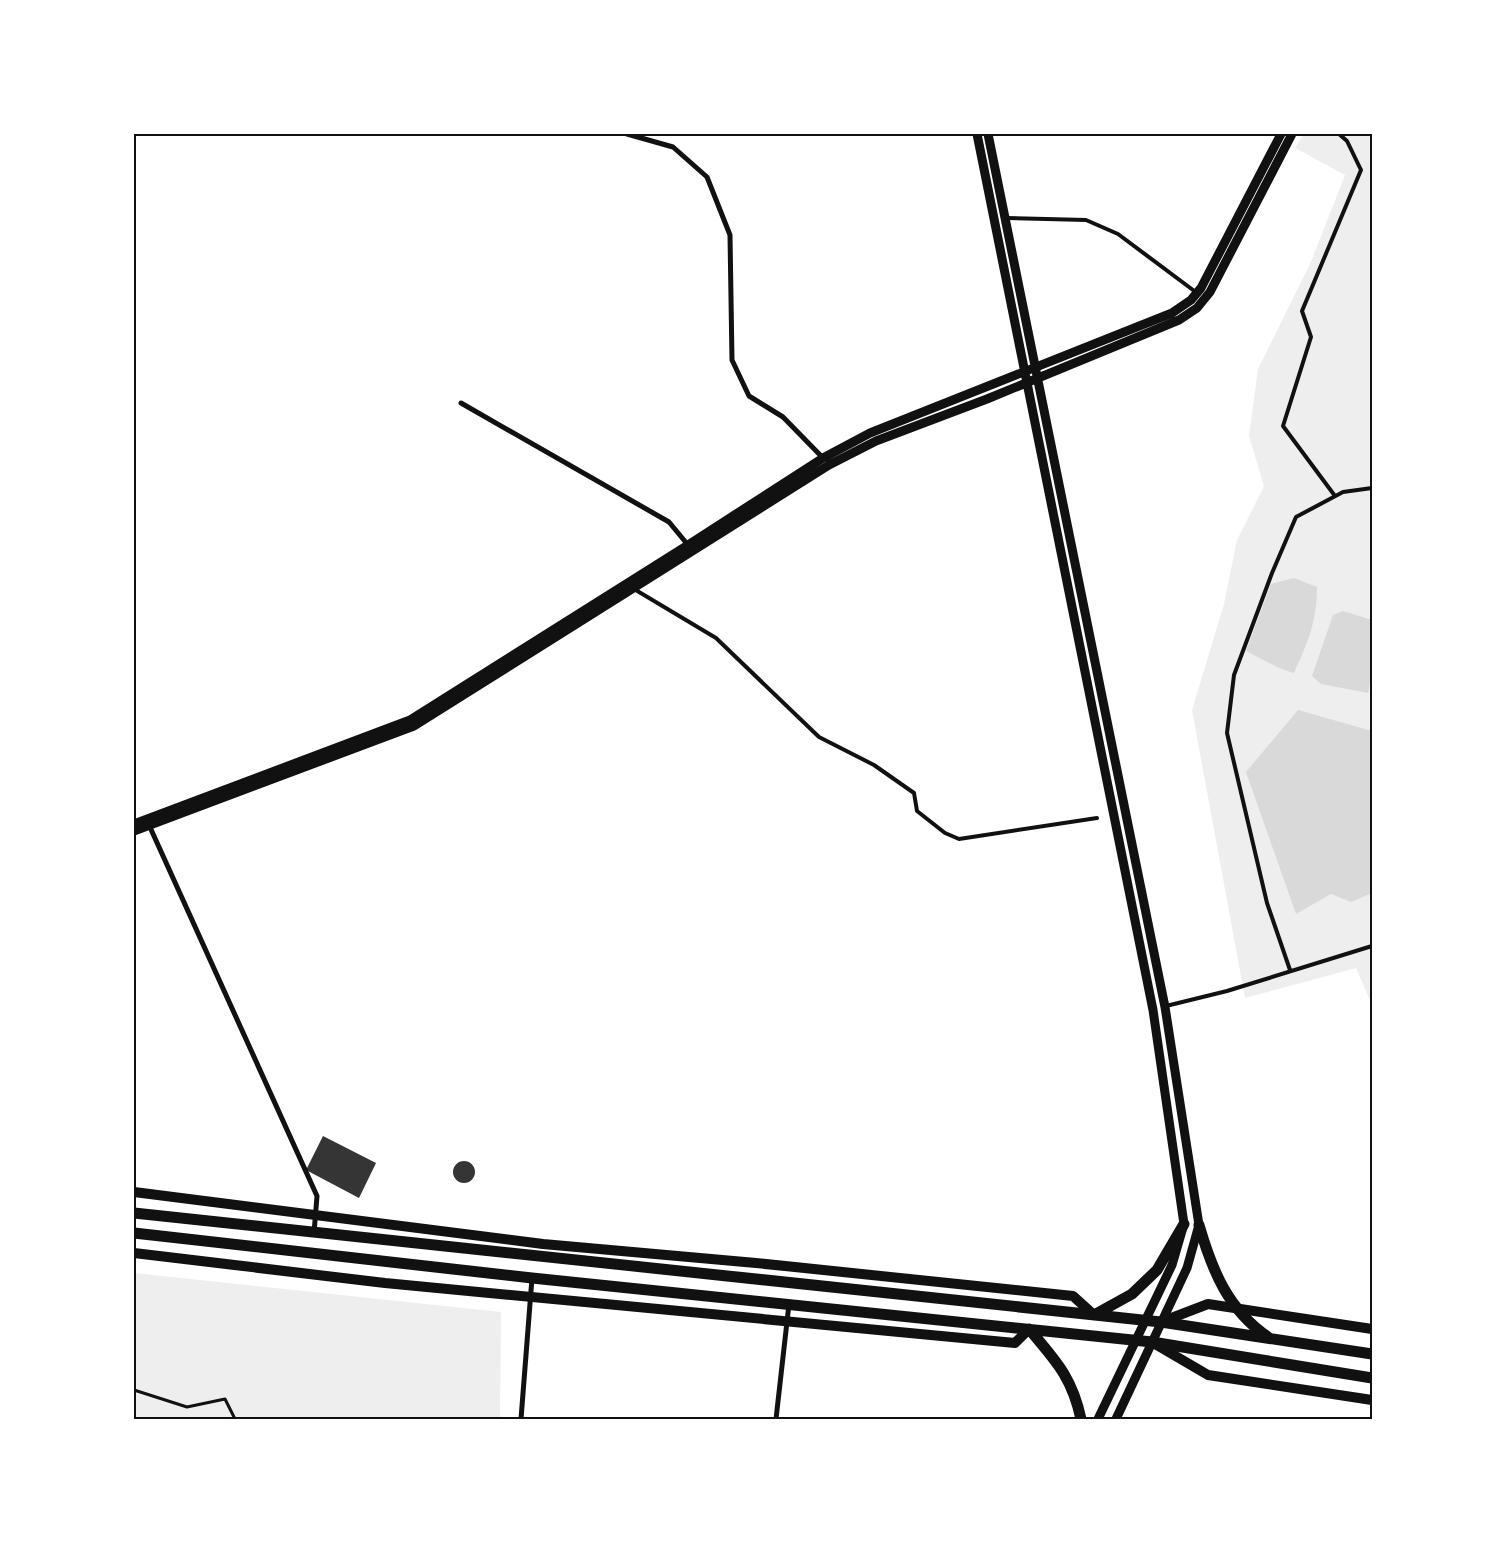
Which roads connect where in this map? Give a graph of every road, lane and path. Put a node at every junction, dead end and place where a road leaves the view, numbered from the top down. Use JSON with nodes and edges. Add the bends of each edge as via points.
{"nodes":[{"id":1,"x":627,"y":134,"type":"edge"},
{"id":2,"x":977,"y":134,"type":"edge"},
{"id":3,"x":988,"y":134,"type":"edge"},
{"id":4,"x":1280,"y":134,"type":"edge"},
{"id":5,"x":1292,"y":134,"type":"edge"},
{"id":6,"x":1339,"y":134,"type":"edge"},
{"id":7,"x":1005,"y":218,"type":"junction"},
{"id":8,"x":1197,"y":294,"type":"junction"},
{"id":9,"x":1035,"y":367,"type":"junction"},
{"id":10,"x":1025,"y":371,"type":"junction"},
{"id":11,"x":1038,"y":378,"type":"junction"},
{"id":12,"x":1027,"y":382,"type":"junction"},
{"id":13,"x":461,"y":404,"type":"dead end"},
{"id":14,"x":826,"y":461,"type":"junction"},
{"id":15,"x":1372,"y":488,"type":"edge"},
{"id":16,"x":1335,"y":496,"type":"junction"},
{"id":17,"x":688,"y":545,"type":"junction"},
{"id":18,"x":634,"y":590,"type":"junction"},
{"id":19,"x":1097,"y":818,"type":"dead end"},
{"id":20,"x":147,"y":822,"type":"junction"},
{"id":21,"x":134,"y":824,"type":"edge"},
{"id":22,"x":134,"y":831,"type":"edge"},
{"id":23,"x":1372,"y":946,"type":"edge"},
{"id":24,"x":1290,"y":970,"type":"junction"},
{"id":25,"x":1165,"y":1007,"type":"junction"},
{"id":26,"x":134,"y":1192,"type":"edge"},
{"id":27,"x":134,"y":1213,"type":"edge"},
{"id":28,"x":315,"y":1215,"type":"junction"},
{"id":29,"x":1184,"y":1224,"type":"junction"},
{"id":30,"x":1199,"y":1225,"type":"junction"},
{"id":31,"x":134,"y":1233,"type":"edge"},
{"id":32,"x":314,"y":1233,"type":"junction"},
{"id":33,"x":134,"y":1253,"type":"edge"},
{"id":34,"x":532,"y":1278,"type":"junction"},
{"id":35,"x":530,"y":1298,"type":"junction"},
{"id":36,"x":789,"y":1303,"type":"junction"},
{"id":37,"x":1235,"y":1308,"type":"junction"},
{"id":38,"x":1094,"y":1315,"type":"junction"},
{"id":39,"x":1145,"y":1321,"type":"junction"},
{"id":40,"x":787,"y":1322,"type":"junction"},
{"id":41,"x":1161,"y":1322,"type":"junction"},
{"id":42,"x":1029,"y":1329,"type":"junction"},
{"id":43,"x":1372,"y":1329,"type":"edge"},
{"id":44,"x":1272,"y":1339,"type":"junction"},
{"id":45,"x":1135,"y":1340,"type":"junction"},
{"id":46,"x":1152,"y":1342,"type":"junction"},
{"id":47,"x":1372,"y":1354,"type":"edge"},
{"id":48,"x":1372,"y":1378,"type":"edge"},
{"id":49,"x":134,"y":1390,"type":"edge"},
{"id":50,"x":1372,"y":1400,"type":"edge"},
{"id":51,"x":235,"y":1419,"type":"edge"},
{"id":52,"x":521,"y":1419,"type":"edge"},
{"id":53,"x":776,"y":1419,"type":"edge"},
{"id":54,"x":1082,"y":1419,"type":"edge"},
{"id":55,"x":1098,"y":1419,"type":"edge"},
{"id":56,"x":1116,"y":1419,"type":"edge"}],
"edges":[{"from":1,"to":14,"type":"street","via":[[673,147],[707,177],[730,235],[732,360],[749,396],[784,417]]},
{"from":2,"to":10,"type":"street"},
{"from":3,"to":7,"type":"street"},
{"from":4,"to":8,"type":"street"},
{"from":5,"to":11,"type":"street","via":[[1210,292],[1197,308],[1179,320]]},
{"from":6,"to":16,"type":"lane","via":[[1347,141],[1361,170],[1302,311],[1311,337],[1284,426]]},
{"from":7,"to":8,"type":"lane","via":[[1086,220],[1118,234]]},
{"from":7,"to":9,"type":"street"},
{"from":8,"to":9,"type":"street","via":[[1172,313]]},
{"from":9,"to":10,"type":"street"},
{"from":9,"to":11,"type":"street"},
{"from":10,"to":12,"type":"street"},
{"from":10,"to":14,"type":"street","via":[[870,433]]},
{"from":11,"to":12,"type":"street"},
{"from":11,"to":25,"type":"street"},
{"from":12,"to":14,"type":"street"},
{"from":12,"to":29,"type":"street","via":[[1153,1010]]},
{"from":13,"to":17,"type":"street","via":[[669,522]]},
{"from":14,"to":17,"type":"street"},
{"from":14,"to":18,"type":"street"},
{"from":15,"to":16,"type":"lane"},
{"from":16,"to":24,"type":"lane","via":[[1296,517],[1234,675],[1227,733],[1267,903]]},
{"from":17,"to":20,"type":"street","via":[[410,720]]},
{"from":18,"to":19,"type":"lane","via":[[716,638],[819,737],[874,765],[914,793],[917,811],[959,840]]},
{"from":18,"to":20,"type":"street","via":[[414,726]]},
{"from":20,"to":21,"type":"street"},
{"from":20,"to":22,"type":"street"},
{"from":20,"to":28,"type":"street","via":[[317,1196]]},
{"from":23,"to":24,"type":"lane"},
{"from":24,"to":25,"type":"lane"},
{"from":25,"to":30,"type":"street"},
{"from":26,"to":28,"type":"main road"},
{"from":27,"to":32,"type":"main road"},
{"from":28,"to":32,"type":"street"},
{"from":28,"to":38,"type":"main road","via":[[543,1244],[756,1262],[1073,1296]]},
{"from":29,"to":38,"type":"main road","via":[[1157,1270],[1132,1294]]},
{"from":29,"to":39,"type":"street","via":[[1172,1265]]},
{"from":30,"to":37,"type":"main road","via":[[1211,1266]]},
{"from":30,"to":41,"type":"street","via":[[1187,1268]]},
{"from":31,"to":34,"type":"main road"},
{"from":32,"to":38,"type":"main road"},
{"from":33,"to":35,"type":"main road"},
{"from":34,"to":35,"type":"street"},
{"from":34,"to":36,"type":"main road"},
{"from":35,"to":40,"type":"main road"},
{"from":35,"to":52,"type":"street"},
{"from":36,"to":40,"type":"street"},
{"from":36,"to":42,"type":"main road"},
{"from":37,"to":41,"type":"main road","via":[[1208,1304]]},
{"from":37,"to":43,"type":"main road"},
{"from":37,"to":44,"type":"main road"},
{"from":38,"to":39,"type":"main road"},
{"from":39,"to":41,"type":"main road"},
{"from":39,"to":45,"type":"street"},
{"from":40,"to":42,"type":"main road","via":[[1015,1344]]},
{"from":40,"to":53,"type":"street"},
{"from":41,"to":44,"type":"main road"},
{"from":41,"to":46,"type":"street"},
{"from":42,"to":45,"type":"main road"},
{"from":42,"to":54,"type":"main road","via":[[1063,1368],[1076,1395]]},
{"from":44,"to":47,"type":"main road"},
{"from":45,"to":46,"type":"main road"},
{"from":45,"to":55,"type":"street"},
{"from":46,"to":48,"type":"main road"},
{"from":46,"to":50,"type":"main road","via":[[1208,1375]]},
{"from":46,"to":56,"type":"street"},
{"from":49,"to":51,"type":"path","via":[[187,1407],[225,1399]]}]}
